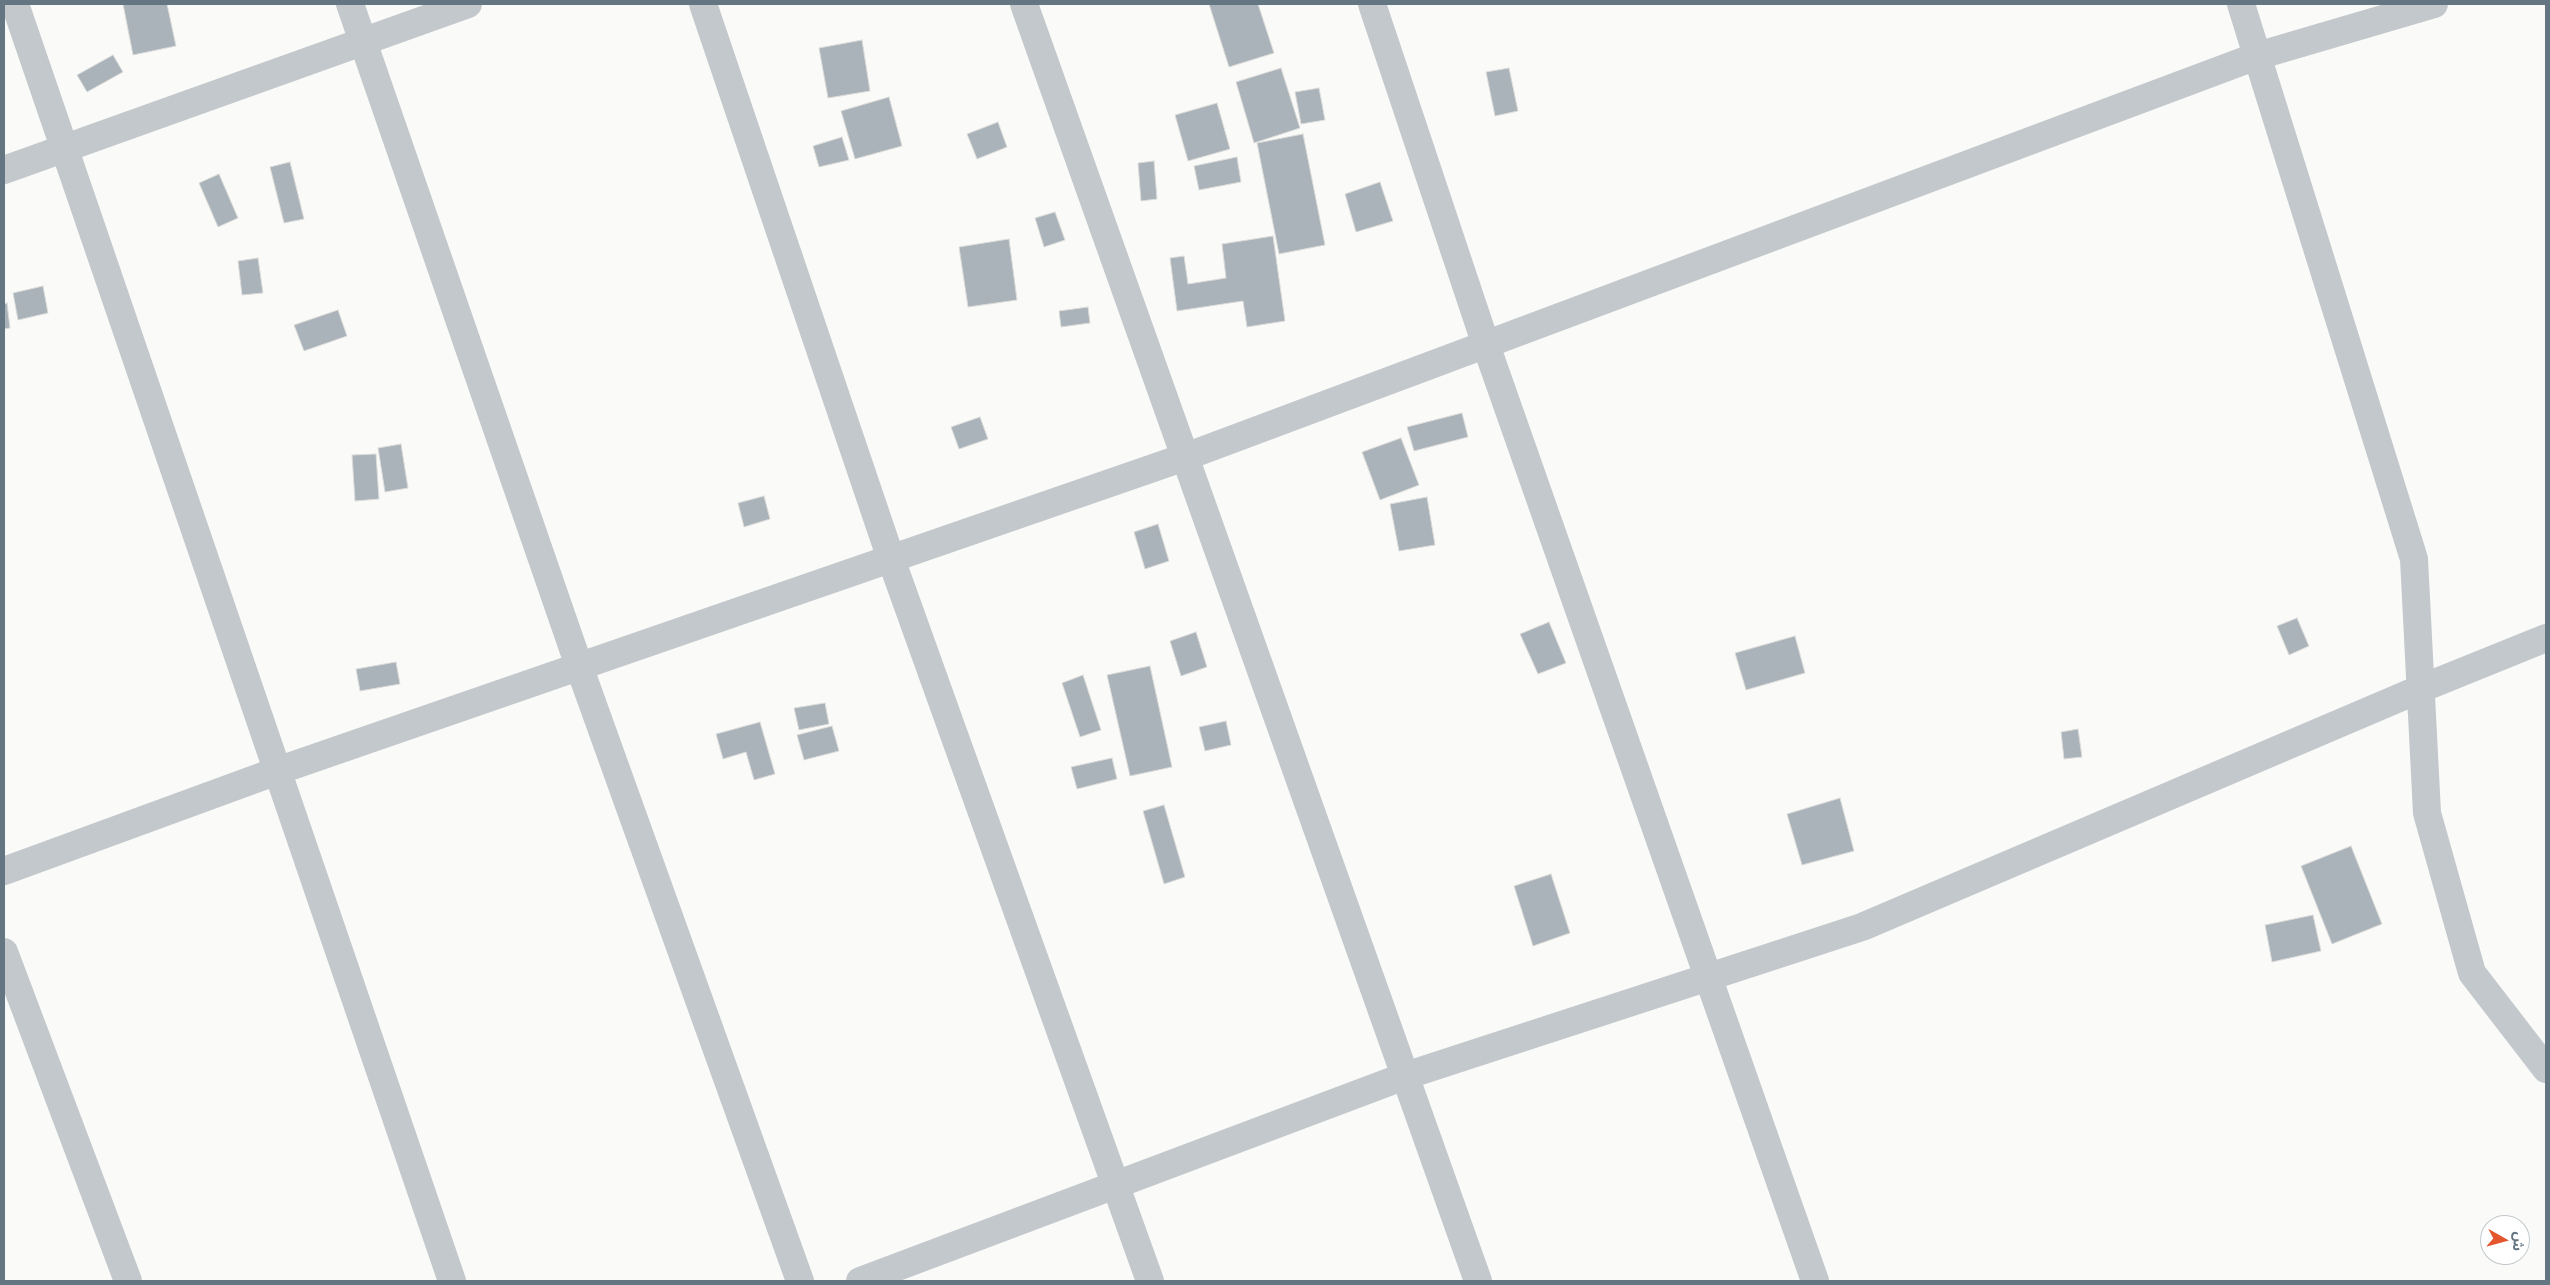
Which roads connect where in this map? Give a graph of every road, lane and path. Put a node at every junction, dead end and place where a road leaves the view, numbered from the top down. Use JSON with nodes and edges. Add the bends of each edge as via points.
{"nodes":[{"id":1,"x":15,"y":4,"type":"edge"},
{"id":2,"x":350,"y":4,"type":"edge"},
{"id":3,"x":468,"y":4,"type":"edge"},
{"id":4,"x":703,"y":4,"type":"edge"},
{"id":5,"x":1024,"y":4,"type":"edge"},
{"id":6,"x":1372,"y":4,"type":"edge"},
{"id":7,"x":2241,"y":4,"type":"edge"},
{"id":8,"x":2434,"y":4,"type":"edge"},
{"id":9,"x":363,"y":42,"type":"junction"},
{"id":10,"x":2257,"y":56,"type":"junction"},
{"id":11,"x":65,"y":149,"type":"junction"},
{"id":12,"x":4,"y":170,"type":"edge"},
{"id":13,"x":1486,"y":345,"type":"junction"},
{"id":14,"x":1185,"y":457,"type":"junction"},
{"id":15,"x":891,"y":558,"type":"junction"},
{"id":16,"x":2546,"y":638,"type":"edge"},
{"id":17,"x":579,"y":666,"type":"junction"},
{"id":18,"x":2420,"y":689,"type":"junction"},
{"id":19,"x":277,"y":771,"type":"junction"},
{"id":20,"x":4,"y":871,"type":"edge"},
{"id":21,"x":4,"y":952,"type":"edge"},
{"id":22,"x":1708,"y":977,"type":"junction"},
{"id":23,"x":2546,"y":1069,"type":"edge"},
{"id":24,"x":1405,"y":1076,"type":"junction"},
{"id":25,"x":1116,"y":1184,"type":"junction"},
{"id":26,"x":128,"y":1281,"type":"edge"},
{"id":27,"x":452,"y":1281,"type":"edge"},
{"id":28,"x":800,"y":1281,"type":"edge"},
{"id":29,"x":860,"y":1281,"type":"edge"},
{"id":30,"x":1150,"y":1281,"type":"edge"},
{"id":31,"x":1478,"y":1281,"type":"edge"},
{"id":32,"x":1815,"y":1281,"type":"edge"}],
"edges":[{"from":1,"to":11,"type":"street"},
{"from":2,"to":9,"type":"street"},
{"from":3,"to":9,"type":"street"},
{"from":4,"to":15,"type":"street"},
{"from":5,"to":14,"type":"street"},
{"from":6,"to":13,"type":"street"},
{"from":7,"to":10,"type":"street"},
{"from":8,"to":10,"type":"street"},
{"from":9,"to":11,"type":"street"},
{"from":9,"to":17,"type":"street"},
{"from":10,"to":13,"type":"street"},
{"from":10,"to":18,"type":"street","via":[[2414,559]]},
{"from":11,"to":12,"type":"street"},
{"from":11,"to":19,"type":"street"},
{"from":13,"to":14,"type":"street"},
{"from":13,"to":22,"type":"street"},
{"from":14,"to":15,"type":"street"},
{"from":14,"to":24,"type":"street"},
{"from":15,"to":17,"type":"street"},
{"from":15,"to":25,"type":"street"},
{"from":16,"to":18,"type":"street"},
{"from":17,"to":19,"type":"street"},
{"from":17,"to":28,"type":"street"},
{"from":18,"to":22,"type":"street","via":[[1862,927]]},
{"from":18,"to":23,"type":"street","via":[[2427,813],[2472,973]]},
{"from":19,"to":20,"type":"street"},
{"from":19,"to":27,"type":"street"},
{"from":21,"to":26,"type":"street"},
{"from":22,"to":24,"type":"street"},
{"from":22,"to":32,"type":"street"},
{"from":24,"to":25,"type":"street"},
{"from":24,"to":31,"type":"street"},
{"from":25,"to":29,"type":"street"},
{"from":25,"to":30,"type":"street"}]}
